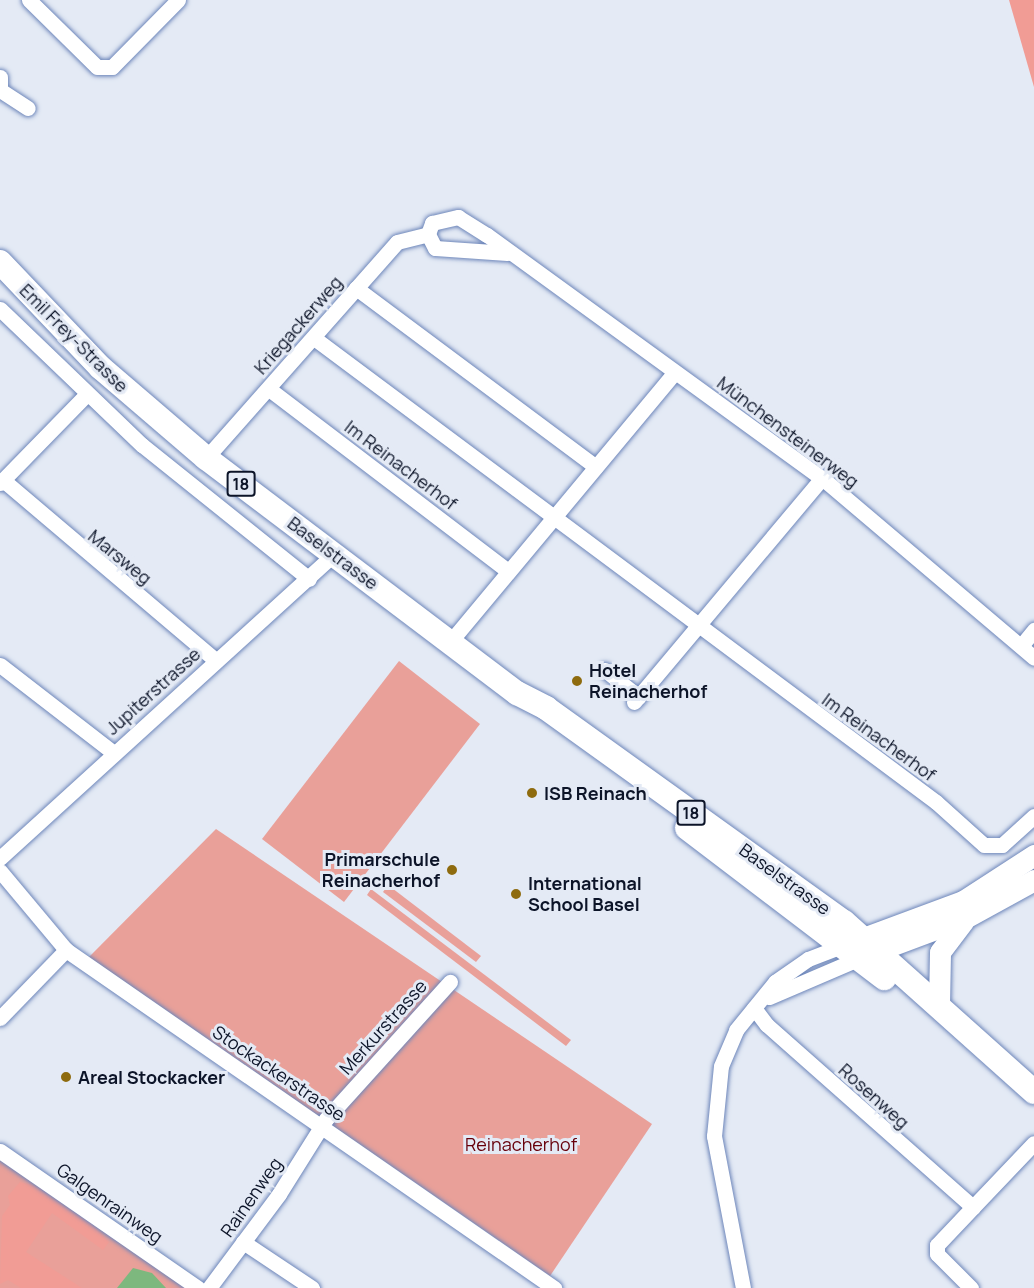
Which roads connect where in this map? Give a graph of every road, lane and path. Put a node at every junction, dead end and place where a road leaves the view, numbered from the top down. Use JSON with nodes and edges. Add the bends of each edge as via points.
{"nodes":[{"id":1,"x":30,"y":0,"type":"edge"},
{"id":2,"x":178,"y":0,"type":"edge"},
{"id":3,"x":0,"y":77,"type":"edge"},
{"id":4,"x":0,"y":90,"type":"edge"},
{"id":5,"x":28,"y":108,"type":"dead end"},
{"id":6,"x":428,"y":234,"type":"junction"},
{"id":7,"x":507,"y":253,"type":"junction"},
{"id":8,"x":0,"y":262,"type":"edge"},
{"id":9,"x":356,"y":288,"type":"junction"},
{"id":10,"x":0,"y":309,"type":"edge"},
{"id":11,"x":314,"y":338,"type":"junction"},
{"id":12,"x":674,"y":373,"type":"junction"},
{"id":13,"x":269,"y":389,"type":"junction"},
{"id":14,"x":86,"y":395,"type":"junction"},
{"id":15,"x":150,"y":412,"type":"joint"},
{"id":16,"x":206,"y":458,"type":"junction"},
{"id":17,"x":596,"y":467,"type":"junction"},
{"id":18,"x":822,"y":478,"type":"junction"},
{"id":19,"x":1,"y":482,"type":"edge"},
{"id":20,"x":552,"y":520,"type":"junction"},
{"id":21,"x":334,"y":554,"type":"junction"},
{"id":22,"x":508,"y":571,"type":"junction"},
{"id":23,"x":309,"y":579,"type":"junction"},
{"id":24,"x":698,"y":626,"type":"junction"},
{"id":25,"x":1034,"y":630,"type":"edge"},
{"id":26,"x":450,"y":642,"type":"junction"},
{"id":27,"x":1021,"y":646,"type":"junction"},
{"id":28,"x":1034,"y":658,"type":"edge"},
{"id":29,"x":216,"y":660,"type":"junction"},
{"id":30,"x":605,"y":670,"type":"dead end"},
{"id":31,"x":3,"y":673,"type":"edge"},
{"id":32,"x":517,"y":693,"type":"junction"},
{"id":33,"x":114,"y":753,"type":"junction"},
{"id":34,"x":1034,"y":816,"type":"edge"},
{"id":35,"x":1034,"y":855,"type":"edge"},
{"id":36,"x":0,"y":858,"type":"edge"},
{"id":37,"x":0,"y":871,"type":"edge"},
{"id":38,"x":1034,"y":880,"type":"edge"},
{"id":39,"x":965,"y":918,"type":"junction"},
{"id":40,"x":810,"y":920,"type":"junction"},
{"id":41,"x":861,"y":948,"type":"junction"},
{"id":42,"x":66,"y":950,"type":"junction"},
{"id":43,"x":808,"y":959,"type":"junction"},
{"id":44,"x":450,"y":982,"type":"dead end"},
{"id":45,"x":939,"y":1005,"type":"junction"},
{"id":46,"x":754,"y":1008,"type":"junction"},
{"id":47,"x":0,"y":1018,"type":"edge"},
{"id":48,"x":1034,"y":1092,"type":"edge"},
{"id":49,"x":322,"y":1126,"type":"junction"},
{"id":50,"x":1034,"y":1143,"type":"edge"},
{"id":51,"x":0,"y":1151,"type":"edge"},
{"id":52,"x":973,"y":1207,"type":"junction"},
{"id":53,"x":243,"y":1242,"type":"junction"},
{"id":54,"x":198,"y":1288,"type":"edge"},
{"id":55,"x":209,"y":1288,"type":"edge"},
{"id":56,"x":312,"y":1288,"type":"edge"},
{"id":57,"x":554,"y":1288,"type":"edge"},
{"id":58,"x":743,"y":1288,"type":"edge"},
{"id":59,"x":971,"y":1288,"type":"edge"}],
"edges":[{"from":1,"to":2,"type":"street","via":[[98,67],[112,67]]},
{"from":3,"to":4,"type":"street"},
{"from":4,"to":5,"type":"street"},
{"from":6,"to":7,"type":"street","via":[[435,248],[448,252]]},
{"from":6,"to":7,"type":"street","name":"Münchensteinerweg","via":[[441,217],[458,217]]},
{"from":6,"to":9,"type":"street","name":"Kriegackerweg","via":[[397,242]]},
{"from":7,"to":12,"type":"street","name":"Münchensteinerweg"},
{"from":8,"to":15,"type":"main road","name":"Emil Frey-Strasse","number":"18"},
{"from":9,"to":11,"type":"street","name":"Kriegackerweg"},
{"from":9,"to":17,"type":"street"},
{"from":10,"to":14,"type":"street","name":"Baselstrasse"},
{"from":11,"to":13,"type":"street","name":"Kriegackerweg"},
{"from":11,"to":20,"type":"street","name":"Im Reinacherhof"},
{"from":12,"to":17,"type":"street"},
{"from":12,"to":18,"type":"street","name":"Münchensteinerweg"},
{"from":13,"to":16,"type":"street","name":"Kriegackerweg"},
{"from":13,"to":22,"type":"street","name":"Im Reinacherhof"},
{"from":14,"to":19,"type":"street"},
{"from":14,"to":23,"type":"street","name":"Baselstrasse"},
{"from":15,"to":16,"type":"main road","name":"Baselstrasse","number":"18"},
{"from":16,"to":21,"type":"main road","name":"Baselstrasse","number":"18"},
{"from":17,"to":20,"type":"street"},
{"from":18,"to":24,"type":"street"},
{"from":18,"to":27,"type":"street","name":"Münchensteinerweg"},
{"from":19,"to":29,"type":"street","name":"Marsweg"},
{"from":20,"to":22,"type":"street"},
{"from":20,"to":24,"type":"street","name":"Im Reinacherhof"},
{"from":21,"to":23,"type":"street","name":"Jupiterstrasse"},
{"from":21,"to":26,"type":"main road","name":"Baselstrasse","number":"18"},
{"from":22,"to":26,"type":"street"},
{"from":23,"to":29,"type":"street","name":"Jupiterstrasse"},
{"from":24,"to":30,"type":"street","via":[[636,700]]},
{"from":24,"to":34,"type":"street","name":"Im Reinacherhof","via":[[936,802],[984,845],[1002,845]]},
{"from":25,"to":27,"type":"street"},
{"from":26,"to":32,"type":"main road","name":"Baselstrasse","number":"18"},
{"from":27,"to":28,"type":"street","name":"Münchensteinerweg"},
{"from":29,"to":33,"type":"street","name":"Jupiterstrasse"},
{"from":31,"to":33,"type":"street"},
{"from":32,"to":40,"type":"main road","name":"Baselstrasse","number":"18","via":[[537,718]]},
{"from":32,"to":41,"type":"main road","name":"Baselstrasse","number":"18","via":[[754,855]]},
{"from":33,"to":36,"type":"street","name":"Jupiterstrasse"},
{"from":35,"to":41,"type":"main road","via":[[963,901]]},
{"from":37,"to":42,"type":"street","name":"Stockackerstrasse"},
{"from":38,"to":39,"type":"main road"},
{"from":39,"to":41,"type":"main road"},
{"from":39,"to":45,"type":"main road","via":[[940,952]]},
{"from":40,"to":41,"type":"main road","name":"Baselstrasse","number":"18"},
{"from":40,"to":43,"type":"street","name":"Baselstrasse","via":[[815,939]]},
{"from":41,"to":43,"type":"street"},
{"from":41,"to":45,"type":"main road","name":"Baselstrasse","number":"18"},
{"from":41,"to":46,"type":"street"},
{"from":41,"to":48,"type":"main road","name":"Baselstrasse","number":"18","via":[[986,1061]]},
{"from":42,"to":47,"type":"street"},
{"from":42,"to":49,"type":"street","name":"Stockackerstrasse"},
{"from":43,"to":46,"type":"street","via":[[775,982]]},
{"from":44,"to":49,"type":"street","name":"Merkurstrasse"},
{"from":45,"to":48,"type":"main road","name":"Baselstrasse","number":"18"},
{"from":46,"to":52,"type":"street","name":"Rosenweg","via":[[767,1025]]},
{"from":46,"to":58,"type":"street","via":[[736,1030],[721,1066],[713,1119]]},
{"from":49,"to":53,"type":"street","name":"Rainenweg"},
{"from":49,"to":57,"type":"street","name":"Stockackerstrasse"},
{"from":50,"to":52,"type":"street"},
{"from":51,"to":54,"type":"street","name":"Galgenrainweg"},
{"from":52,"to":59,"type":"street","via":[[938,1245],[937,1254]]},
{"from":53,"to":55,"type":"street","name":"Rainenweg"},
{"from":53,"to":56,"type":"street"}]}
